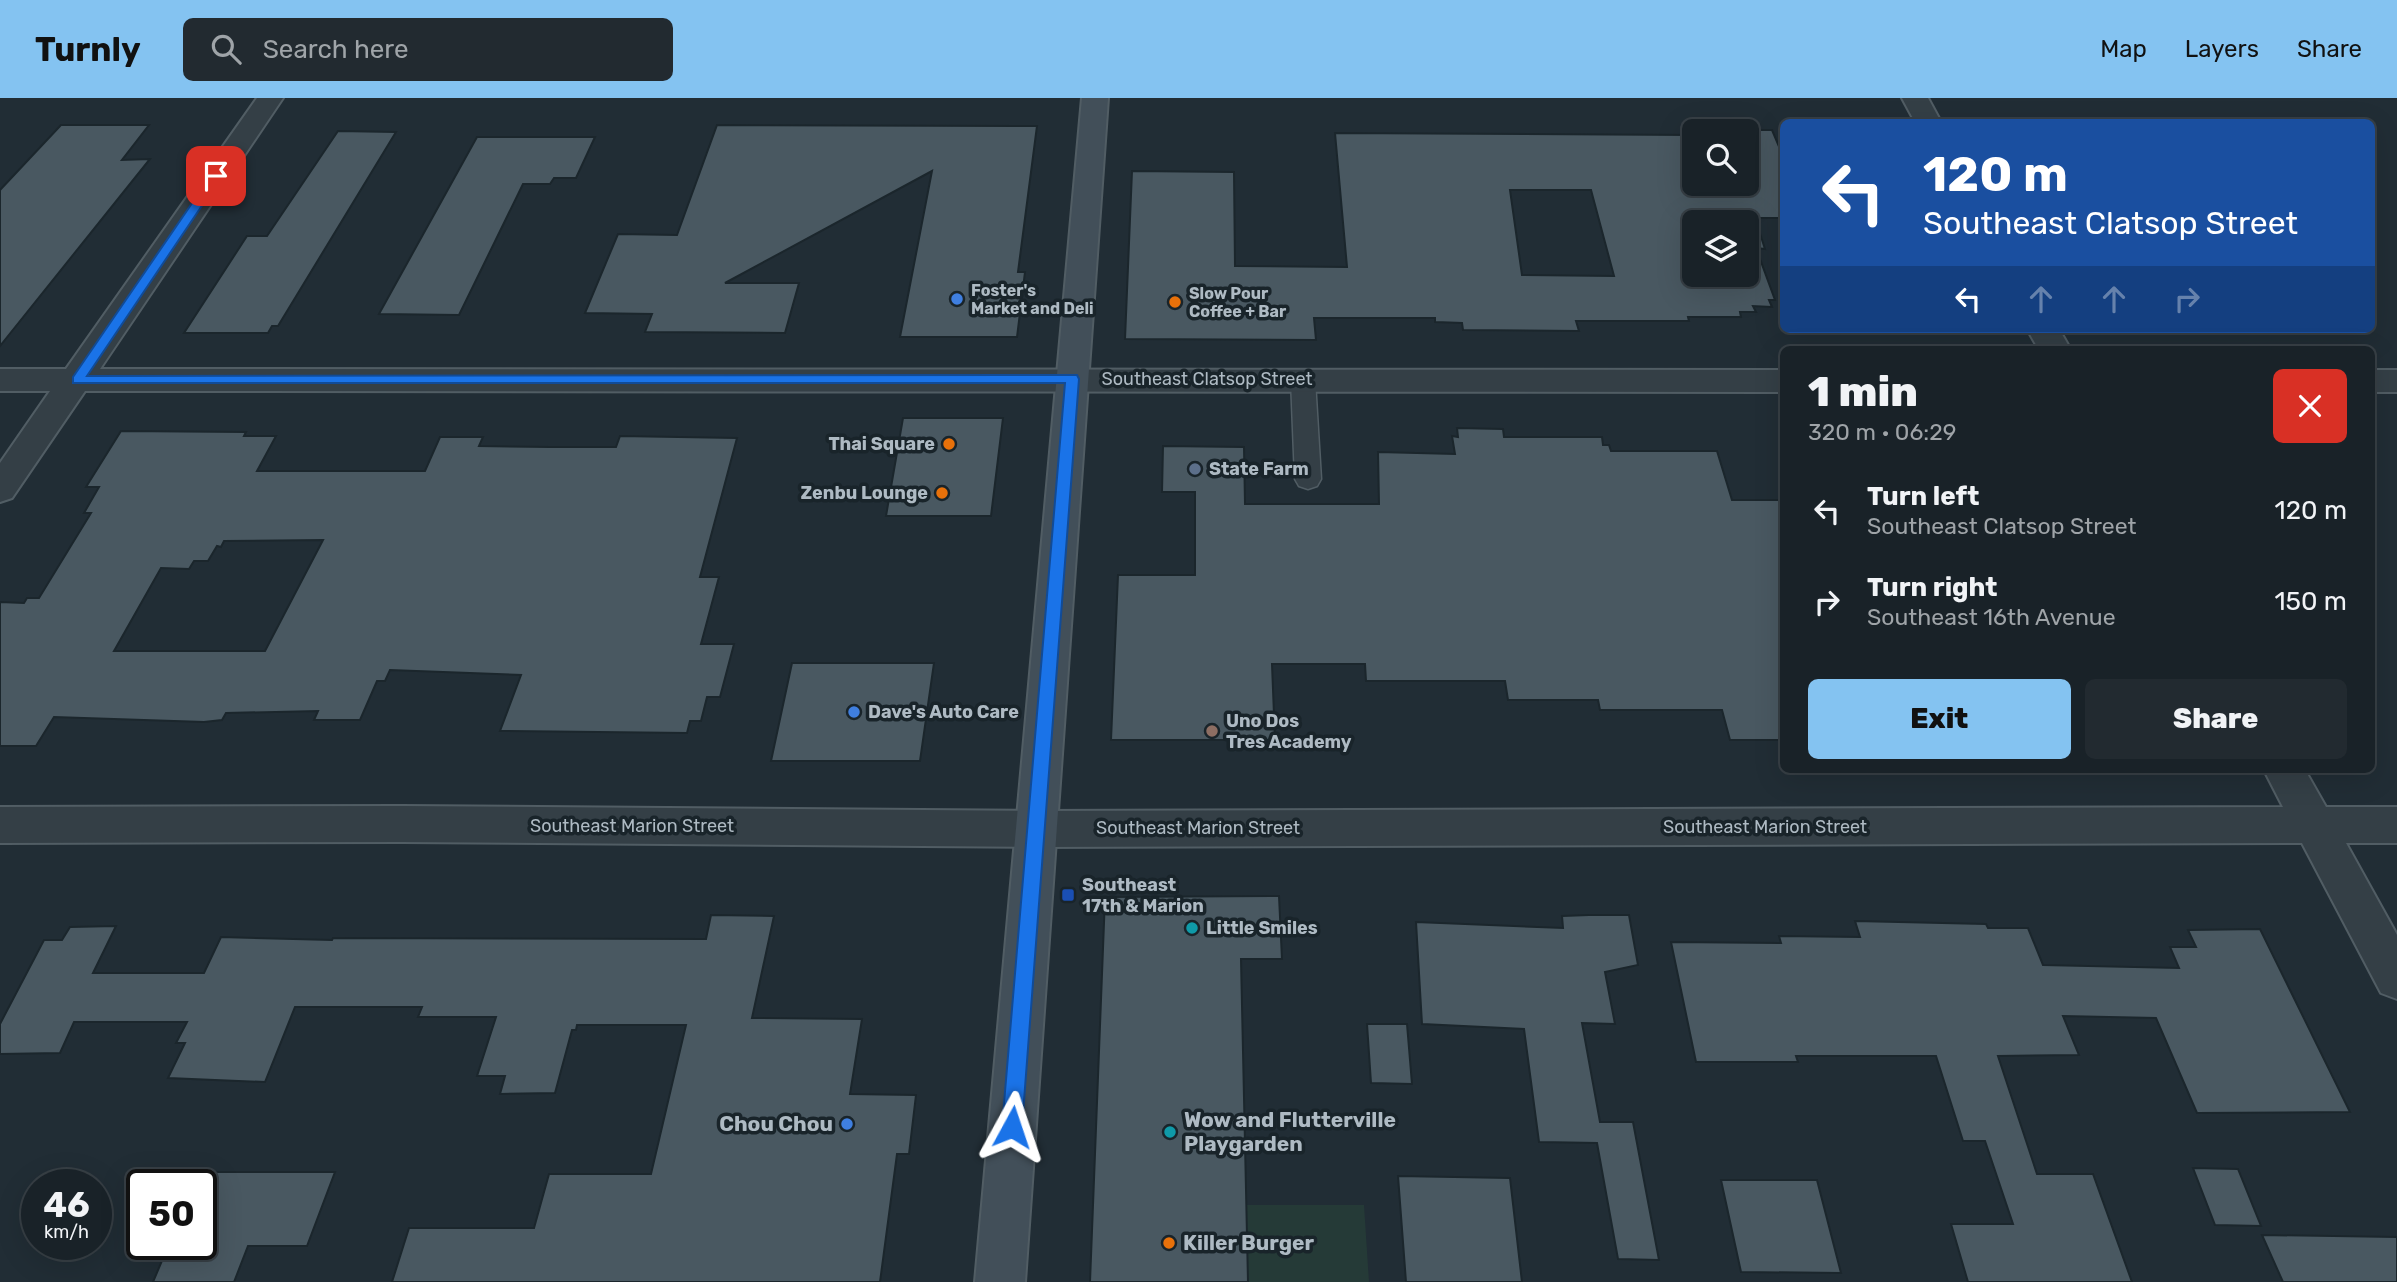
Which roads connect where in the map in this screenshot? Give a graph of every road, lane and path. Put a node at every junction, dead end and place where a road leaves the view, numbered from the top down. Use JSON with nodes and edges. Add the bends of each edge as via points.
{"nodes":[{"id":1,"x":270,"y":98,"type":"edge"},
{"id":2,"x":1095,"y":98,"type":"edge"},
{"id":3,"x":1915,"y":98,"type":"edge"},
{"id":4,"x":1926,"y":119,"type":"edge"},
{"id":5,"x":1072,"y":379,"type":"junction"},
{"id":6,"x":0,"y":380,"type":"edge"},
{"id":7,"x":77,"y":380,"type":"junction"},
{"id":8,"x":1303,"y":380,"type":"junction"},
{"id":9,"x":1780,"y":381,"type":"edge"},
{"id":10,"x":2375,"y":381,"type":"edge"},
{"id":11,"x":2397,"y":381,"type":"edge"},
{"id":12,"x":1308,"y":480,"type":"dead end"},
{"id":13,"x":0,"y":489,"type":"edge"},
{"id":14,"x":2286,"y":773,"type":"edge"},
{"id":15,"x":0,"y":825,"type":"edge"},
{"id":16,"x":2314,"y":825,"type":"junction"},
{"id":17,"x":2397,"y":825,"type":"edge"},
{"id":18,"x":1036,"y":829,"type":"junction"},
{"id":19,"x":2397,"y":978,"type":"edge"},
{"id":20,"x":1000,"y":1282,"type":"edge"}],
"edges":[{"from":1,"to":7,"type":"street"},
{"from":2,"to":5,"type":"main road"},
{"from":3,"to":4,"type":"street"},
{"from":5,"to":7,"type":"street","name":"Southeast Clatsop Street"},
{"from":5,"to":8,"type":"street","name":"Southeast Clatsop Street"},
{"from":5,"to":18,"type":"main road"},
{"from":6,"to":7,"type":"street","name":"Southeast Clatsop Street"},
{"from":7,"to":13,"type":"street"},
{"from":8,"to":9,"type":"street","name":"Southeast Clatsop Street"},
{"from":8,"to":12,"type":"lane"},
{"from":10,"to":11,"type":"street"},
{"from":14,"to":16,"type":"street"},
{"from":15,"to":18,"type":"street","name":"Southeast Marion Street"},
{"from":16,"to":17,"type":"street","name":"Southeast Marion Street"},
{"from":16,"to":18,"type":"street","name":"Southeast Marion Street"},
{"from":16,"to":19,"type":"street"},
{"from":18,"to":20,"type":"main road"}]}
